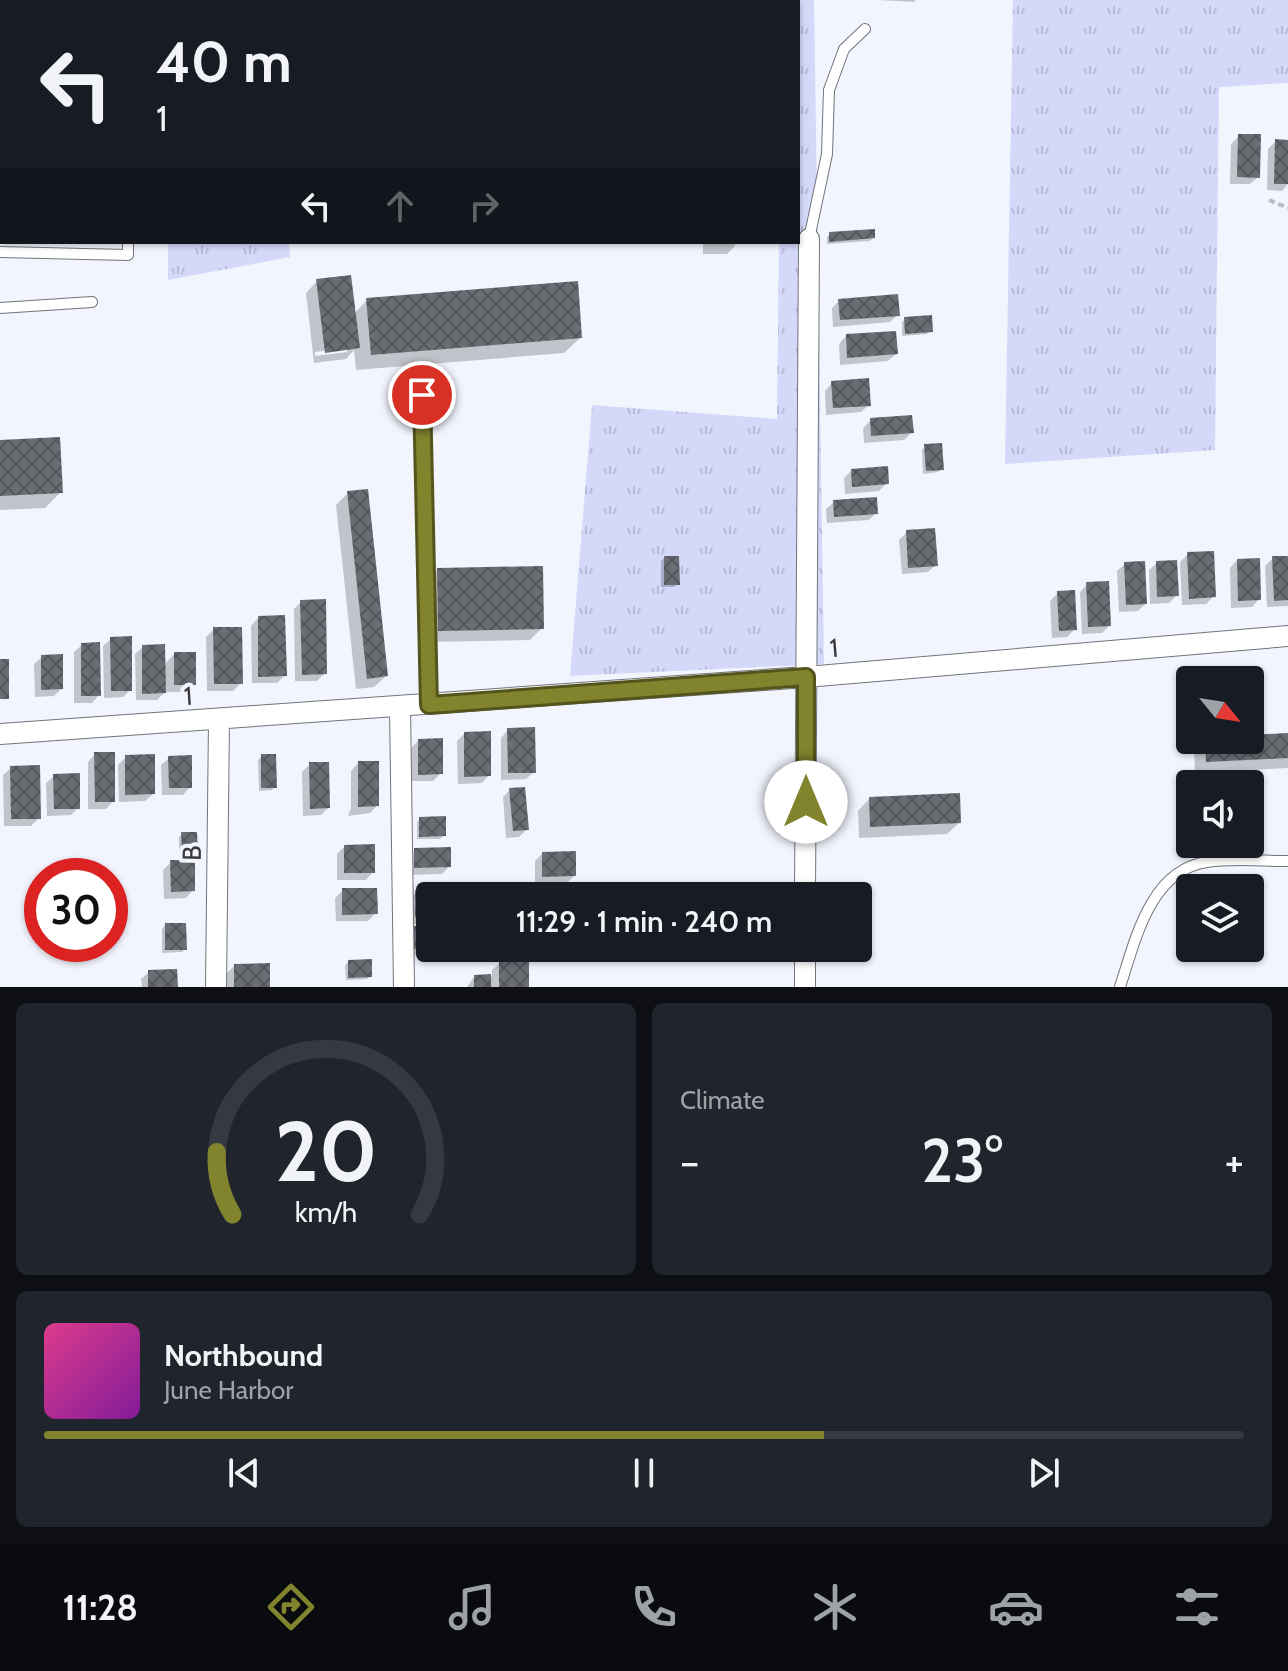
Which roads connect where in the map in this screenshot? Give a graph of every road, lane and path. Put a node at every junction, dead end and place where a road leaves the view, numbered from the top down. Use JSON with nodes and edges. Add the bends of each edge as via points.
{"nodes":[{"id":1,"x":865,"y":29,"type":"dead end"},
{"id":2,"x":1269,"y":200,"type":"dead end"},
{"id":3,"x":1288,"y":208,"type":"edge"},
{"id":4,"x":809,"y":239,"type":"joint"},
{"id":5,"x":128,"y":244,"type":"edge"},
{"id":6,"x":0,"y":252,"type":"edge"},
{"id":7,"x":92,"y":302,"type":"dead end"},
{"id":8,"x":0,"y":308,"type":"edge"},
{"id":9,"x":422,"y":395,"type":"dead end"},
{"id":10,"x":1288,"y":636,"type":"edge"},
{"id":11,"x":806,"y":677,"type":"junction"},
{"id":12,"x":429,"y":705,"type":"junction"},
{"id":13,"x":400,"y":707,"type":"junction"},
{"id":14,"x":219,"y":720,"type":"junction"},
{"id":15,"x":0,"y":734,"type":"edge"},
{"id":16,"x":1288,"y":861,"type":"edge"},
{"id":17,"x":805,"y":882,"type":"edge"},
{"id":18,"x":805,"y":962,"type":"edge"},
{"id":19,"x":216,"y":987,"type":"edge"},
{"id":20,"x":404,"y":987,"type":"edge"},
{"id":21,"x":805,"y":987,"type":"edge"},
{"id":22,"x":1120,"y":987,"type":"edge"}],
"edges":[{"from":1,"to":4,"type":"lane","via":[[844,49],[829,90],[827,154]]},
{"from":2,"to":3,"type":"path"},
{"from":4,"to":11,"type":"street"},
{"from":5,"to":6,"type":"lane","via":[[128,255]]},
{"from":7,"to":8,"type":"lane"},
{"from":9,"to":12,"type":"lane"},
{"from":10,"to":11,"type":"street","name":"1"},
{"from":11,"to":12,"type":"street","name":"1"},
{"from":11,"to":17,"type":"street"},
{"from":12,"to":13,"type":"street","name":"1"},
{"from":13,"to":14,"type":"street","name":"1"},
{"from":13,"to":20,"type":"street"},
{"from":14,"to":15,"type":"street","name":"1"},
{"from":14,"to":19,"type":"street","name":"B"},
{"from":16,"to":22,"type":"lane","via":[[1206,862],[1182,870],[1158,894],[1140,924]]},
{"from":18,"to":21,"type":"street"}]}
